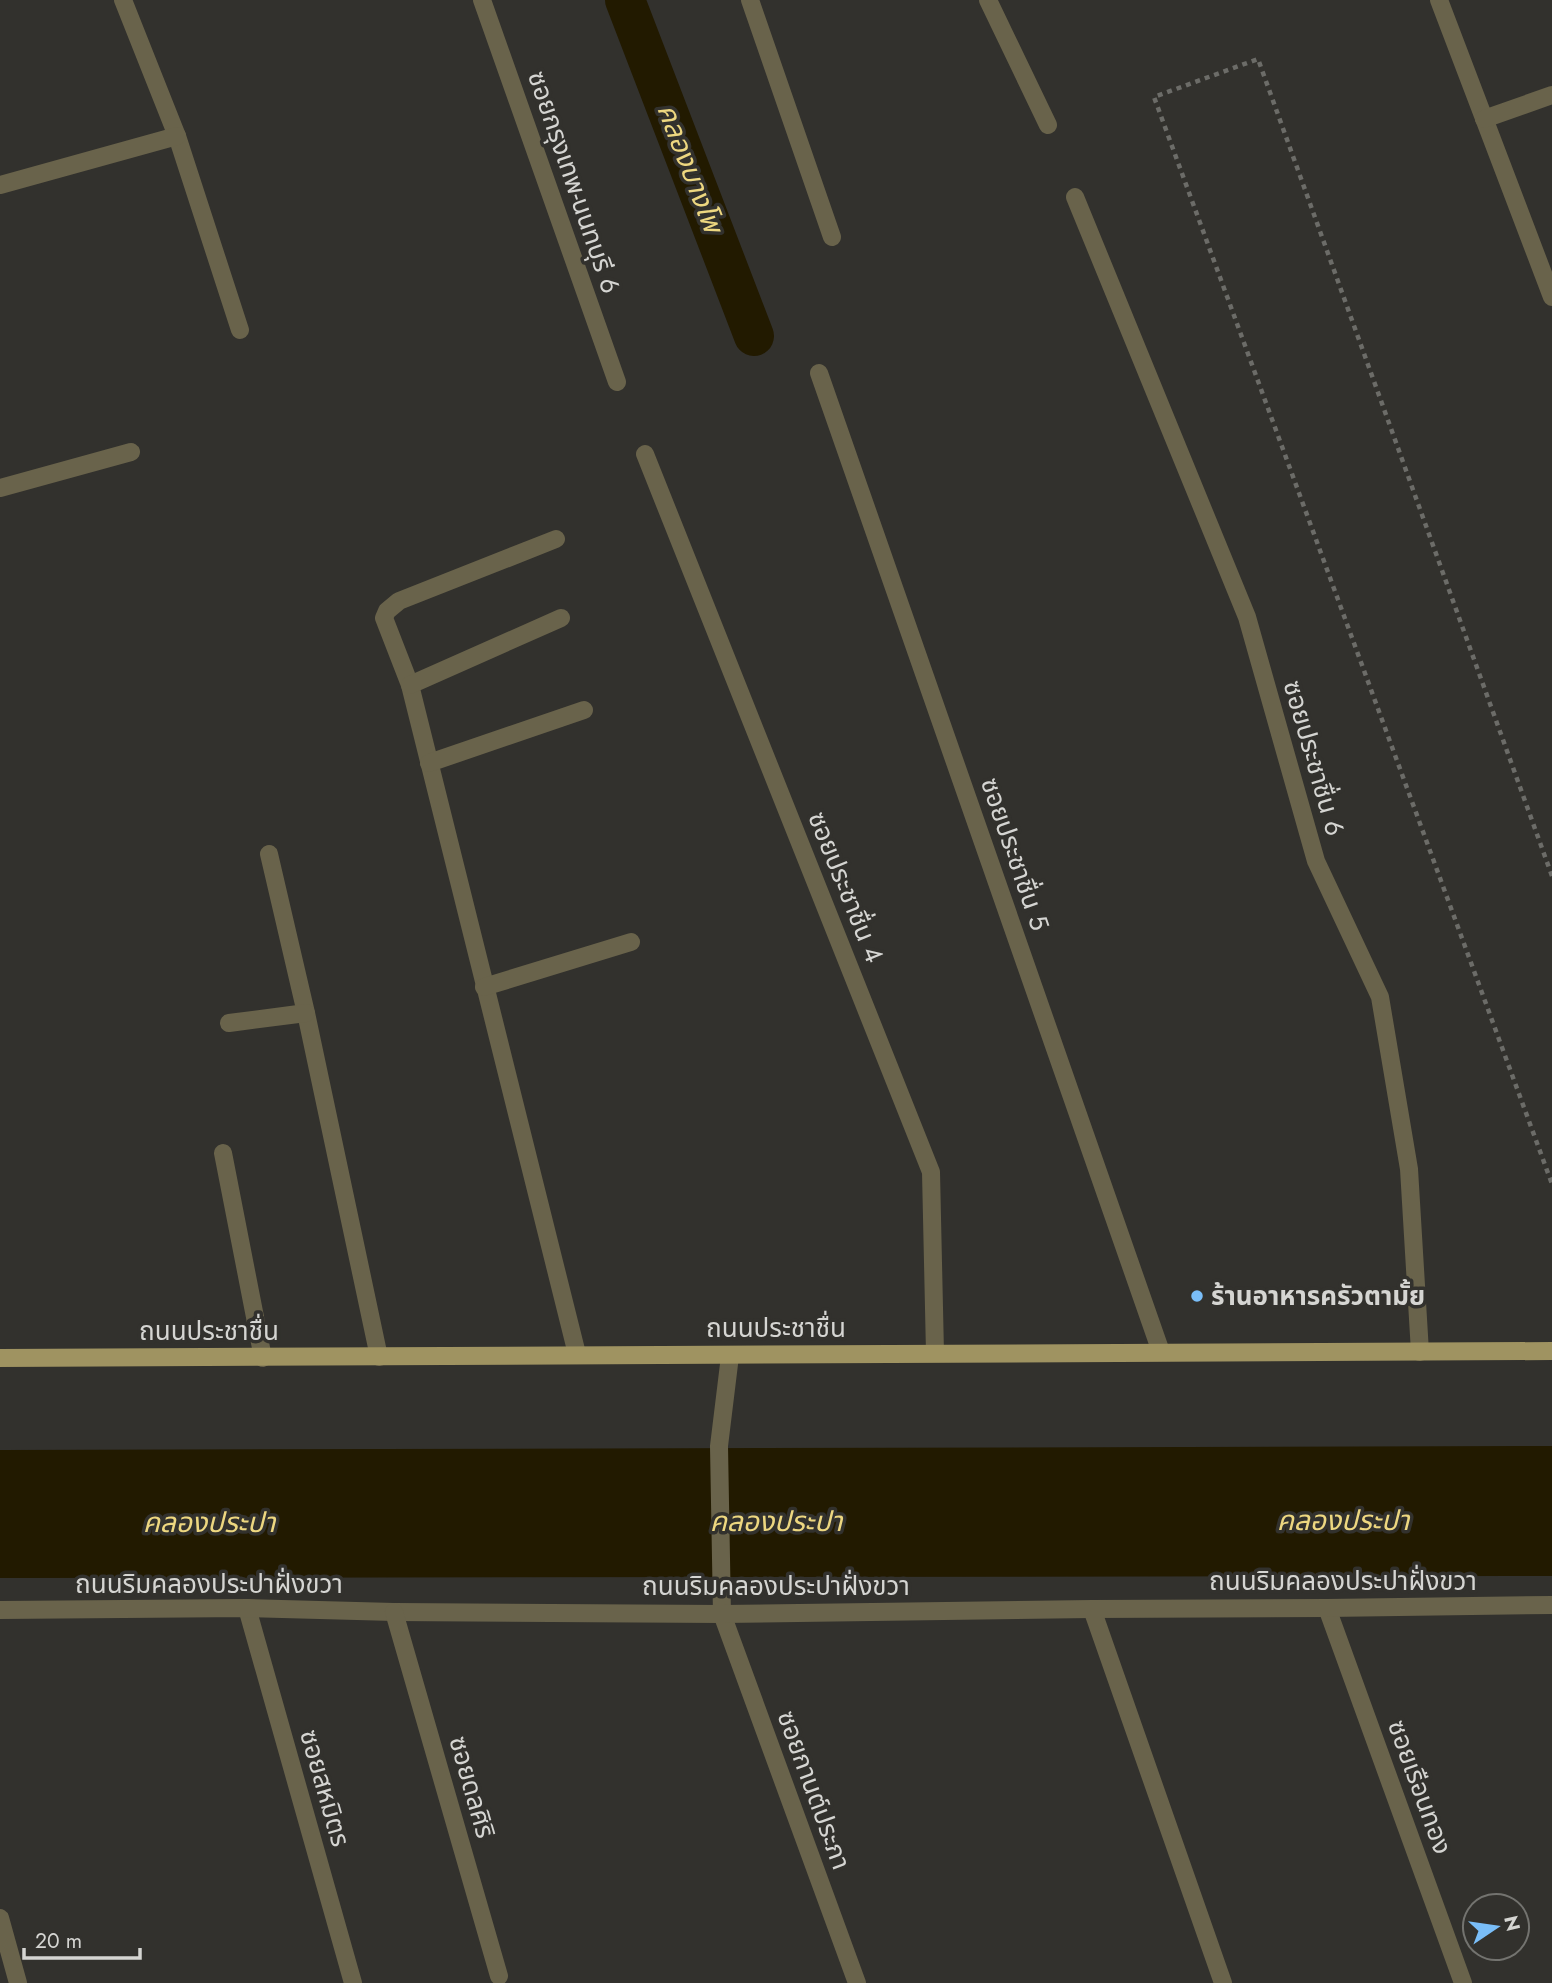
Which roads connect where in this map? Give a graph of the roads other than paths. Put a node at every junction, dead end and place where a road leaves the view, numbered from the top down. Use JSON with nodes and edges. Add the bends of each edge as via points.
{"nodes":[{"id":1,"x":123,"y":0,"type":"edge"},
{"id":2,"x":482,"y":0,"type":"edge"},
{"id":3,"x":750,"y":0,"type":"edge"},
{"id":4,"x":988,"y":0,"type":"edge"},
{"id":5,"x":1439,"y":0,"type":"edge"},
{"id":6,"x":1552,"y":95,"type":"edge"},
{"id":7,"x":1484,"y":119,"type":"junction"},
{"id":8,"x":1048,"y":125,"type":"dead end"},
{"id":9,"x":177,"y":136,"type":"junction"},
{"id":10,"x":0,"y":185,"type":"edge"},
{"id":11,"x":1075,"y":197,"type":"dead end"},
{"id":12,"x":832,"y":237,"type":"dead end"},
{"id":13,"x":1552,"y":297,"type":"edge"},
{"id":14,"x":240,"y":330,"type":"dead end"},
{"id":15,"x":819,"y":373,"type":"dead end"},
{"id":16,"x":617,"y":382,"type":"dead end"},
{"id":17,"x":131,"y":452,"type":"dead end"},
{"id":18,"x":645,"y":454,"type":"dead end"},
{"id":19,"x":0,"y":488,"type":"edge"},
{"id":20,"x":555,"y":539,"type":"dead end"},
{"id":21,"x":561,"y":618,"type":"dead end"},
{"id":22,"x":410,"y":685,"type":"junction"},
{"id":23,"x":584,"y":710,"type":"dead end"},
{"id":24,"x":429,"y":763,"type":"junction"},
{"id":25,"x":269,"y":854,"type":"dead end"},
{"id":26,"x":631,"y":942,"type":"dead end"},
{"id":27,"x":484,"y":987,"type":"junction"},
{"id":28,"x":306,"y":1013,"type":"junction"},
{"id":29,"x":229,"y":1023,"type":"dead end"},
{"id":30,"x":223,"y":1153,"type":"dead end"},
{"id":31,"x":1552,"y":1351,"type":"edge"},
{"id":32,"x":1160,"y":1352,"type":"junction"},
{"id":33,"x":1420,"y":1352,"type":"junction"},
{"id":34,"x":935,"y":1353,"type":"junction"},
{"id":35,"x":577,"y":1354,"type":"junction"},
{"id":36,"x":730,"y":1356,"type":"junction"},
{"id":37,"x":379,"y":1357,"type":"junction"},
{"id":38,"x":0,"y":1358,"type":"edge"},
{"id":39,"x":263,"y":1358,"type":"junction"},
{"id":40,"x":1552,"y":1605,"type":"edge"},
{"id":41,"x":247,"y":1608,"type":"junction"},
{"id":42,"x":1327,"y":1608,"type":"junction"},
{"id":43,"x":1092,"y":1609,"type":"junction"},
{"id":44,"x":0,"y":1610,"type":"edge"},
{"id":45,"x":394,"y":1612,"type":"junction"},
{"id":46,"x":722,"y":1614,"type":"junction"},
{"id":47,"x":0,"y":1918,"type":"edge"},
{"id":48,"x":499,"y":1976,"type":"dead end"},
{"id":49,"x":18,"y":1983,"type":"edge"},
{"id":50,"x":353,"y":1983,"type":"edge"},
{"id":51,"x":857,"y":1983,"type":"edge"},
{"id":52,"x":1223,"y":1983,"type":"edge"},
{"id":53,"x":1463,"y":1983,"type":"edge"}],
"edges":[{"from":1,"to":9,"type":"street"},
{"from":2,"to":16,"type":"street","name":"ซอยกรุงเทพ-นนทบุรี 6"},
{"from":3,"to":12,"type":"street"},
{"from":4,"to":8,"type":"street"},
{"from":5,"to":7,"type":"street"},
{"from":6,"to":7,"type":"street"},
{"from":7,"to":13,"type":"street"},
{"from":9,"to":10,"type":"street"},
{"from":9,"to":14,"type":"street"},
{"from":11,"to":33,"type":"street","name":"ซอยประชาชื่น 6","via":[[1247,617],[1316,862],[1380,997],[1409,1169]]},
{"from":15,"to":32,"type":"street","name":"ซอยประชาชื่น 5"},
{"from":17,"to":19,"type":"street"},
{"from":18,"to":34,"type":"street","name":"ซอยประชาชื่น 4","via":[[931,1172]]},
{"from":20,"to":22,"type":"street","via":[[399,601],[387,611],[384,618]]},
{"from":21,"to":22,"type":"street"},
{"from":22,"to":24,"type":"street"},
{"from":23,"to":24,"type":"street"},
{"from":24,"to":27,"type":"street"},
{"from":25,"to":28,"type":"street"},
{"from":26,"to":27,"type":"street"},
{"from":27,"to":35,"type":"street"},
{"from":28,"to":29,"type":"street"},
{"from":28,"to":37,"type":"street"},
{"from":30,"to":39,"type":"street"},
{"from":31,"to":33,"type":"main road","name":"ถนนประชาชื่น"},
{"from":32,"to":33,"type":"main road","name":"ถนนประชาชื่น"},
{"from":32,"to":34,"type":"main road","name":"ถนนประชาชื่น"},
{"from":34,"to":36,"type":"main road","name":"ถนนประชาชื่น"},
{"from":35,"to":36,"type":"main road","name":"ถนนประชาชื่น"},
{"from":35,"to":37,"type":"main road","name":"ถนนประชาชื่น"},
{"from":36,"to":46,"type":"street","via":[[719,1446]]},
{"from":37,"to":39,"type":"main road","name":"ถนนประชาชื่น"},
{"from":38,"to":39,"type":"main road","name":"ถนนประชาชื่น"},
{"from":40,"to":42,"type":"street","name":"ถนนริมคลองประปาฝั่งขวา"},
{"from":41,"to":44,"type":"street","name":"ถนนริมคลองประปาฝั่งขวา"},
{"from":41,"to":45,"type":"street","name":"ถนนริมคลองประปาฝั่งขวา"},
{"from":41,"to":50,"type":"street","name":"ซอยสหมิตร"},
{"from":42,"to":43,"type":"street","name":"ถนนริมคลองประปาฝั่งขวา"},
{"from":42,"to":53,"type":"street","name":"ซอยเรือนทอง"},
{"from":43,"to":46,"type":"street","name":"ถนนริมคลองประปาฝั่งขวา"},
{"from":43,"to":52,"type":"street"},
{"from":45,"to":46,"type":"street","name":"ถนนริมคลองประปาฝั่งขวา"},
{"from":45,"to":48,"type":"street","name":"ซอยดลศิริ"},
{"from":46,"to":51,"type":"street","name":"ซอยกานต์ประภา"},
{"from":47,"to":49,"type":"street"}]}
